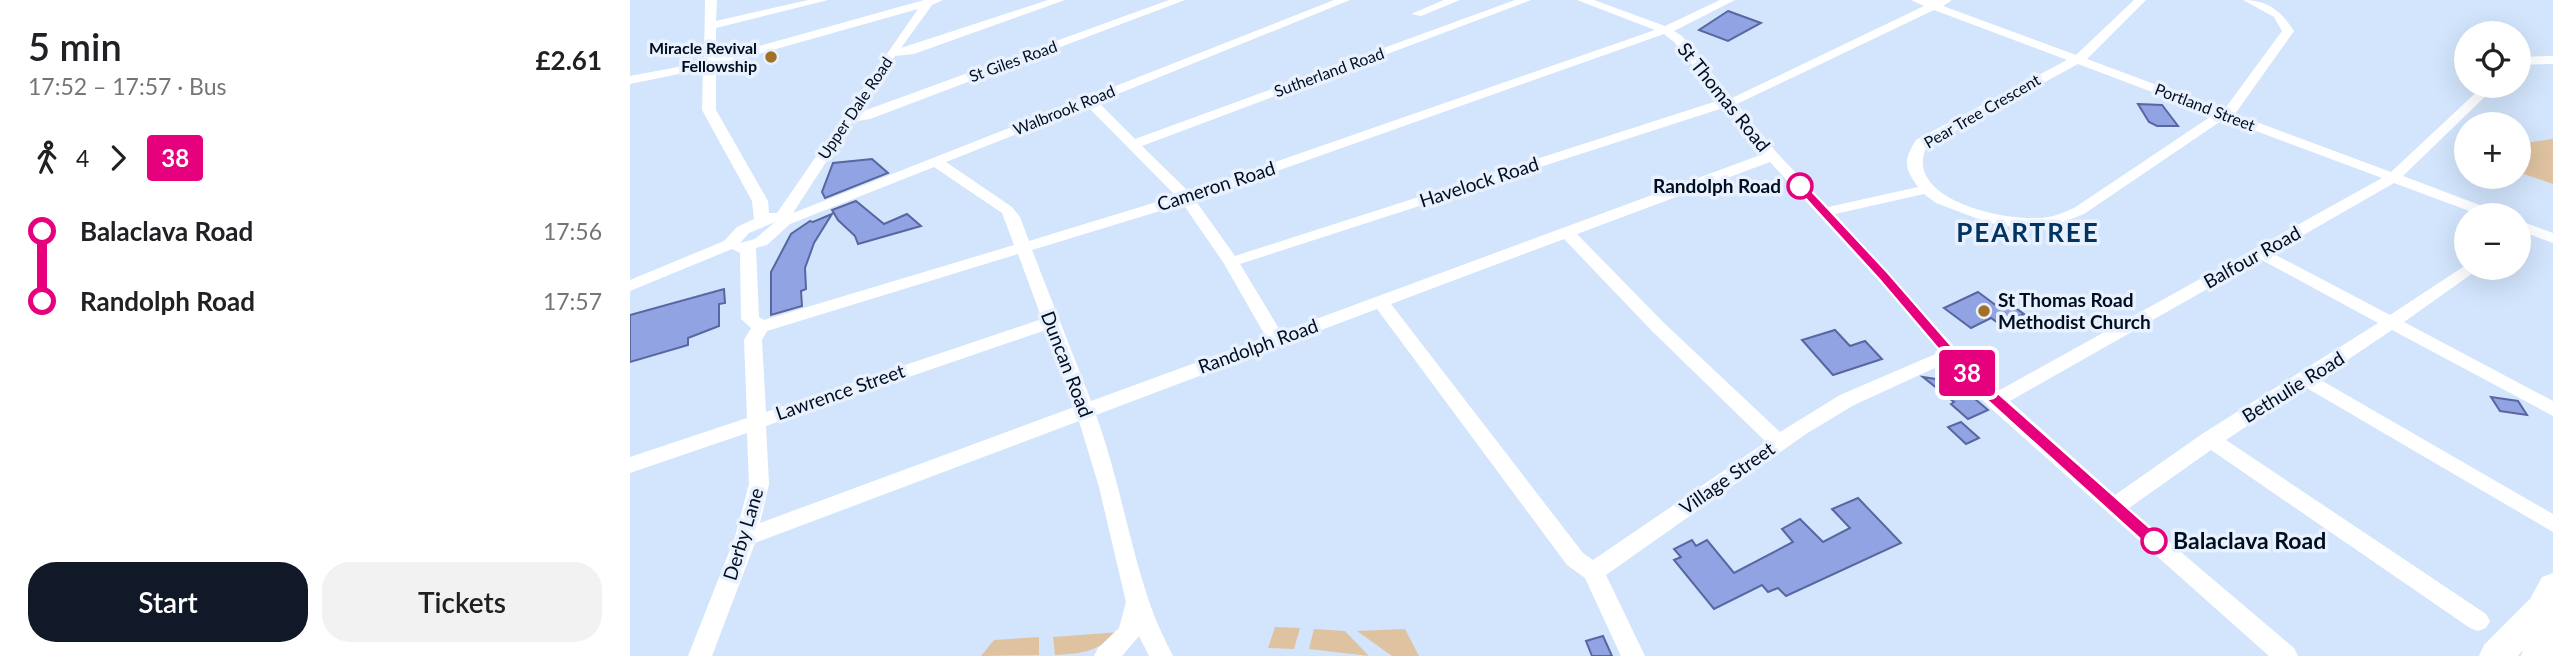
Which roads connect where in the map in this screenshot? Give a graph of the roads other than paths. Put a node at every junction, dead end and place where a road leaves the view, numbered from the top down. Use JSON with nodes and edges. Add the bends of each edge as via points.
{"nodes":[{"id":1,"x":711,"y":0,"type":"edge"},
{"id":2,"x":822,"y":0,"type":"edge"},
{"id":3,"x":1059,"y":0,"type":"edge"},
{"id":4,"x":1179,"y":0,"type":"edge"},
{"id":5,"x":1344,"y":0,"type":"edge"},
{"id":6,"x":1454,"y":0,"type":"edge"},
{"id":7,"x":1476,"y":0,"type":"edge"},
{"id":8,"x":1525,"y":0,"type":"edge"},
{"id":9,"x":1583,"y":0,"type":"edge"},
{"id":10,"x":1729,"y":0,"type":"edge"},
{"id":11,"x":1917,"y":0,"type":"edge"},
{"id":12,"x":2140,"y":0,"type":"edge"},
{"id":13,"x":2249,"y":0,"type":"edge"},
{"id":14,"x":932,"y":1,"type":"edge"},
{"id":15,"x":1941,"y":3,"type":"edge"},
{"id":16,"x":1497,"y":10,"type":"junction"},
{"id":17,"x":1417,"y":14,"type":"dead end"},
{"id":18,"x":711,"y":26,"type":"junction"},
{"id":19,"x":1666,"y":30,"type":"junction"},
{"id":20,"x":891,"y":53,"type":"junction"},
{"id":21,"x":2078,"y":58,"type":"junction"},
{"id":22,"x":2553,"y":60,"type":"edge"},
{"id":23,"x":2531,"y":61,"type":"edge"},
{"id":24,"x":710,"y":64,"type":"junction"},
{"id":25,"x":630,"y":80,"type":"edge"},
{"id":26,"x":2477,"y":98,"type":"edge"},
{"id":27,"x":1088,"y":100,"type":"junction"},
{"id":28,"x":1727,"y":103,"type":"junction"},
{"id":29,"x":2224,"y":114,"type":"junction"},
{"id":30,"x":846,"y":119,"type":"junction"},
{"id":31,"x":1134,"y":144,"type":"junction"},
{"id":32,"x":1772,"y":156,"type":"junction"},
{"id":33,"x":936,"y":162,"type":"junction"},
{"id":34,"x":2393,"y":178,"type":"junction"},
{"id":35,"x":1927,"y":189,"type":"junction"},
{"id":36,"x":1186,"y":198,"type":"junction"},
{"id":37,"x":795,"y":200,"type":"junction"},
{"id":38,"x":2461,"y":203,"type":"edge"},
{"id":39,"x":825,"y":207,"type":"junction"},
{"id":40,"x":1825,"y":212,"type":"junction"},
{"id":41,"x":783,"y":219,"type":"junction"},
{"id":42,"x":762,"y":220,"type":"junction"},
{"id":43,"x":1566,"y":232,"type":"junction"},
{"id":44,"x":2531,"y":232,"type":"edge"},
{"id":45,"x":2553,"y":238,"type":"edge"},
{"id":46,"x":739,"y":246,"type":"junction"},
{"id":47,"x":1022,"y":246,"type":"junction"},
{"id":48,"x":2260,"y":253,"type":"junction"},
{"id":49,"x":1231,"y":262,"type":"junction"},
{"id":50,"x":2455,"y":280,"type":"edge"},
{"id":51,"x":630,"y":286,"type":"edge"},
{"id":52,"x":1380,"y":301,"type":"junction"},
{"id":53,"x":1051,"y":322,"type":"junction"},
{"id":54,"x":2392,"y":324,"type":"junction"},
{"id":55,"x":761,"y":327,"type":"junction"},
{"id":56,"x":1276,"y":339,"type":"junction"},
{"id":57,"x":1951,"y":355,"type":"junction"},
{"id":58,"x":2305,"y":379,"type":"junction"},
{"id":59,"x":1994,"y":400,"type":"junction"},
{"id":60,"x":2553,"y":409,"type":"edge"},
{"id":61,"x":1086,"y":410,"type":"junction"},
{"id":62,"x":757,"y":421,"type":"junction"},
{"id":63,"x":2209,"y":439,"type":"junction"},
{"id":64,"x":1778,"y":442,"type":"junction"},
{"id":65,"x":630,"y":466,"type":"edge"},
{"id":66,"x":2114,"y":506,"type":"junction"},
{"id":67,"x":2553,"y":524,"type":"edge"},
{"id":68,"x":746,"y":537,"type":"junction"},
{"id":69,"x":1593,"y":572,"type":"junction"},
{"id":70,"x":2547,"y":597,"type":"edge"},
{"id":71,"x":1137,"y":604,"type":"junction"},
{"id":72,"x":2479,"y":621,"type":"dead end"},
{"id":73,"x":700,"y":656,"type":"edge"},
{"id":74,"x":1106,"y":656,"type":"edge"},
{"id":75,"x":1161,"y":656,"type":"edge"},
{"id":76,"x":1633,"y":656,"type":"edge"},
{"id":77,"x":2286,"y":656,"type":"edge"},
{"id":78,"x":2496,"y":656,"type":"edge"},
{"id":79,"x":2538,"y":656,"type":"edge"}],
"edges":[{"from":1,"to":18,"type":"street"},
{"from":2,"to":18,"type":"street"},
{"from":3,"to":20,"type":"street","via":[[910,51]]},
{"from":4,"to":30,"type":"street","name":"St Giles Road","via":[[865,116]]},
{"from":5,"to":27,"type":"street","name":"Walbrook Road"},
{"from":6,"to":17,"type":"street"},
{"from":7,"to":16,"type":"street"},
{"from":8,"to":16,"type":"street","name":"Sutherland Road"},
{"from":9,"to":19,"type":"street","name":"St Thomas Road"},
{"from":10,"to":19,"type":"street","name":"Cameron Road"},
{"from":11,"to":15,"type":"street","name":"Portland Street"},
{"from":12,"to":21,"type":"street","name":"Pear Tree Crescent"},
{"from":13,"to":29,"type":"street","via":[[2278,15],[2288,31],[2230,113]]},
{"from":14,"to":20,"type":"street","name":"Upper Dale Road"},
{"from":14,"to":24,"type":"street"},
{"from":15,"to":21,"type":"street","name":"Portland Street"},
{"from":15,"to":28,"type":"street","name":"Havelock Road"},
{"from":16,"to":31,"type":"street","name":"Sutherland Road"},
{"from":18,"to":24,"type":"street"},
{"from":19,"to":28,"type":"street","name":"St Thomas Road"},
{"from":19,"to":36,"type":"street","name":"Cameron Road"},
{"from":20,"to":30,"type":"street","name":"Upper Dale Road"},
{"from":21,"to":29,"type":"street","name":"Portland Street"},
{"from":21,"to":35,"type":"street","name":"Pear Tree Crescent","via":[[1921,143],[1913,167]]},
{"from":22,"to":23,"type":"street"},
{"from":24,"to":25,"type":"street"},
{"from":24,"to":42,"type":"street","via":[[711,117],[760,201]]},
{"from":26,"to":34,"type":"street","name":"Balfour Road"},
{"from":27,"to":31,"type":"street"},
{"from":27,"to":33,"type":"street","name":"Walbrook Road"},
{"from":28,"to":32,"type":"street","name":"St Thomas Road"},
{"from":28,"to":49,"type":"street","name":"Havelock Road"},
{"from":29,"to":34,"type":"street","name":"Portland Street"},
{"from":29,"to":35,"type":"street","via":[[2079,211],[2058,220],[2020,223],[1989,218],[1947,203]]},
{"from":30,"to":37,"type":"street","name":"Upper Dale Road"},
{"from":31,"to":36,"type":"street"},
{"from":32,"to":40,"type":"street","name":"St Thomas Road"},
{"from":32,"to":43,"type":"street","name":"Randolph Road"},
{"from":33,"to":39,"type":"street","name":"Walbrook Road"},
{"from":33,"to":47,"type":"street","name":"Duncan Road","via":[[1007,210]]},
{"from":34,"to":38,"type":"street","name":"Portland Street"},
{"from":34,"to":48,"type":"street","name":"Balfour Road"},
{"from":35,"to":40,"type":"street"},
{"from":36,"to":47,"type":"street","name":"Cameron Road"},
{"from":36,"to":49,"type":"street"},
{"from":37,"to":39,"type":"street"},
{"from":37,"to":41,"type":"street","name":"Upper Dale Road"},
{"from":39,"to":41,"type":"street","name":"Walbrook Road"},
{"from":40,"to":57,"type":"street","name":"St Thomas Road"},
{"from":41,"to":42,"type":"street"},
{"from":41,"to":46,"type":"street","via":[[761,242]]},
{"from":42,"to":46,"type":"street","via":[[743,230]]},
{"from":43,"to":52,"type":"street","name":"Randolph Road"},
{"from":43,"to":64,"type":"street"},
{"from":44,"to":45,"type":"street"},
{"from":46,"to":51,"type":"street"},
{"from":46,"to":55,"type":"street","via":[[750,319]]},
{"from":47,"to":53,"type":"street","name":"Duncan Road"},
{"from":47,"to":55,"type":"street","name":"Cameron Road"},
{"from":48,"to":54,"type":"street"},
{"from":48,"to":59,"type":"street","name":"Balfour Road"},
{"from":49,"to":56,"type":"street"},
{"from":50,"to":54,"type":"street","name":"Bethulie Road"},
{"from":52,"to":56,"type":"street","name":"Randolph Road"},
{"from":52,"to":69,"type":"street","via":[[1575,559]]},
{"from":53,"to":61,"type":"street","name":"Duncan Road"},
{"from":53,"to":62,"type":"street","name":"Lawrence Street"},
{"from":54,"to":58,"type":"street","name":"Bethulie Road"},
{"from":54,"to":60,"type":"street"},
{"from":55,"to":62,"type":"street","name":"Derby Lane","via":[[754,340]]},
{"from":56,"to":61,"type":"street","name":"Randolph Road"},
{"from":57,"to":59,"type":"street"},
{"from":57,"to":64,"type":"street","name":"Village Street","via":[[1847,400]]},
{"from":58,"to":63,"type":"street","name":"Bethulie Road"},
{"from":58,"to":67,"type":"street"},
{"from":59,"to":66,"type":"street"},
{"from":61,"to":68,"type":"street","name":"Randolph Road"},
{"from":61,"to":71,"type":"street","name":"Duncan Road"},
{"from":62,"to":65,"type":"street","name":"Lawrence Street"},
{"from":62,"to":68,"type":"street","name":"Derby Lane","via":[[759,484]]},
{"from":63,"to":66,"type":"street","name":"Bethulie Road"},
{"from":63,"to":72,"type":"street","via":[[2442,606]]},
{"from":64,"to":69,"type":"street","name":"Village Street"},
{"from":66,"to":77,"type":"street"},
{"from":68,"to":73,"type":"street","name":"Derby Lane"},
{"from":69,"to":76,"type":"street"},
{"from":70,"to":78,"type":"highway"},
{"from":70,"to":79,"type":"highway"},
{"from":71,"to":74,"type":"street","via":[[1129,633]]},
{"from":71,"to":75,"type":"street","name":"Duncan Road"}]}
